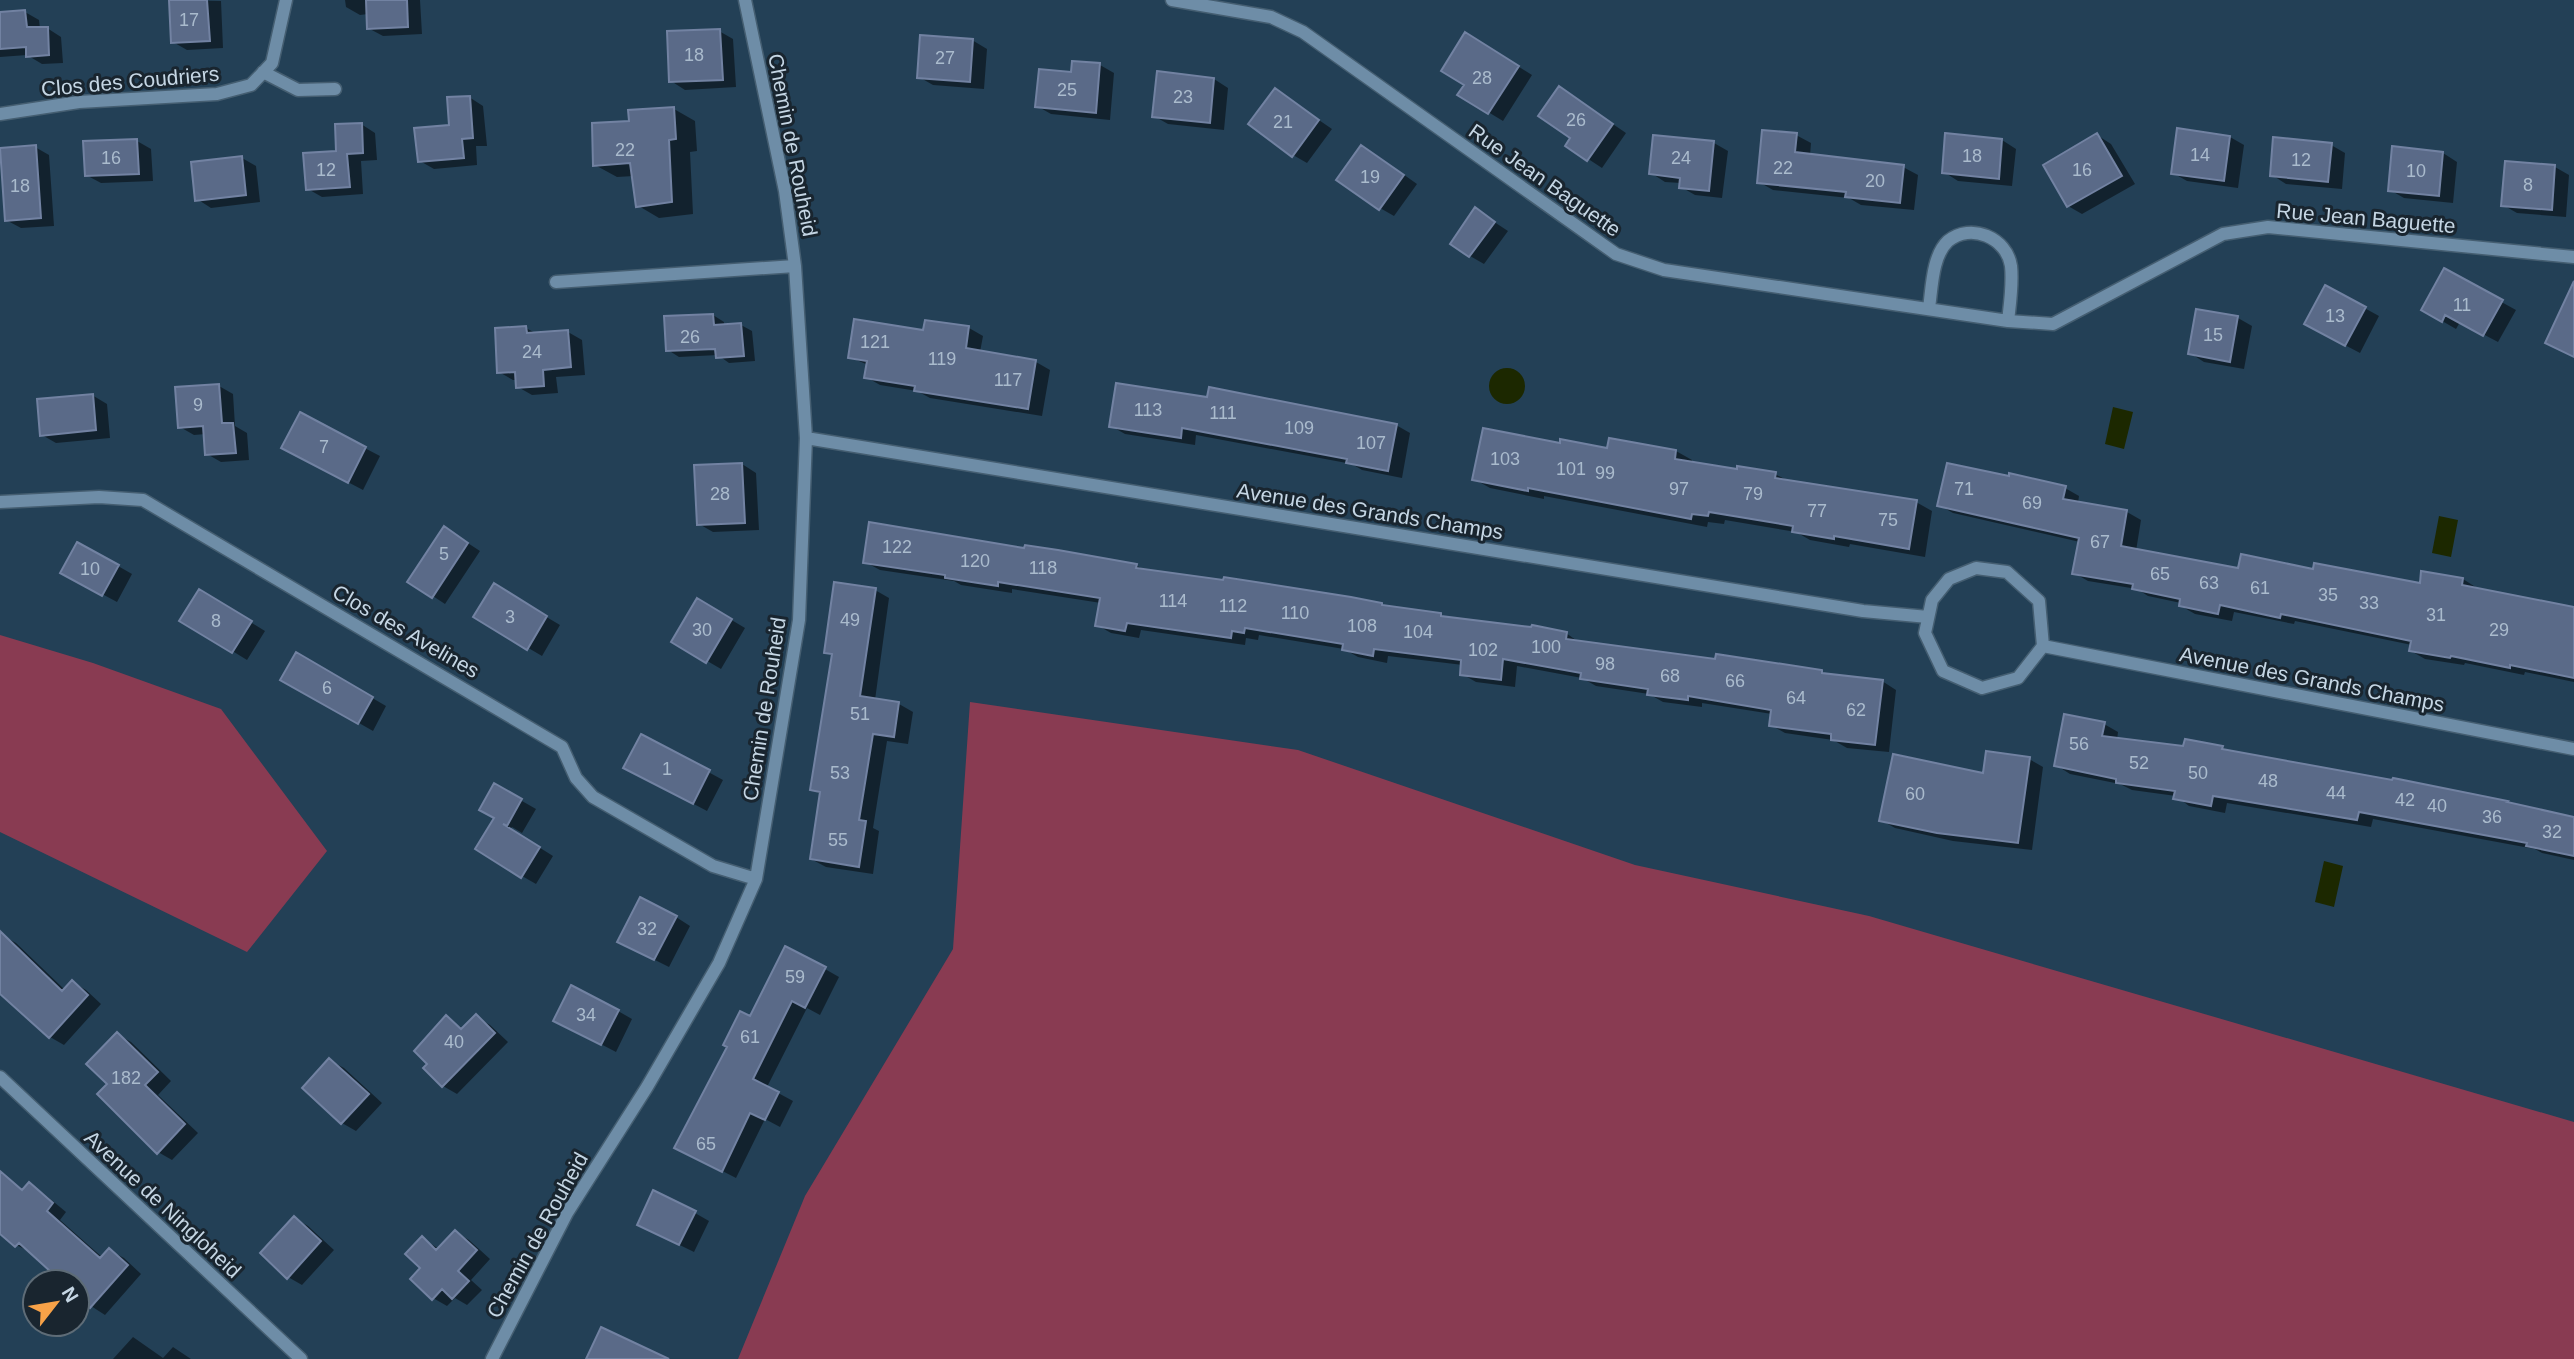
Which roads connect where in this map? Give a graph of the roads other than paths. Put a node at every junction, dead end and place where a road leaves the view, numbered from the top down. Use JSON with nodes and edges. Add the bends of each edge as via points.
{"nodes":[{"id":1,"x":286,"y":0,"type":"edge"},
{"id":2,"x":745,"y":0,"type":"edge"},
{"id":3,"x":1172,"y":0,"type":"edge"},
{"id":4,"x":263,"y":72,"type":"junction"},
{"id":5,"x":335,"y":89,"type":"dead end"},
{"id":6,"x":0,"y":114,"type":"edge"},
{"id":7,"x":2574,"y":257,"type":"edge"},
{"id":8,"x":795,"y":266,"type":"junction"},
{"id":9,"x":556,"y":282,"type":"dead end"},
{"id":10,"x":1929,"y":308,"type":"junction"},
{"id":11,"x":2008,"y":321,"type":"junction"},
{"id":12,"x":806,"y":439,"type":"junction"},
{"id":13,"x":0,"y":502,"type":"edge"},
{"id":14,"x":1928,"y":617,"type":"junction"},
{"id":15,"x":2043,"y":646,"type":"junction"},
{"id":16,"x":2574,"y":750,"type":"edge"},
{"id":17,"x":756,"y":879,"type":"junction"},
{"id":18,"x":0,"y":1077,"type":"edge"},
{"id":19,"x":300,"y":1359,"type":"edge"},
{"id":20,"x":492,"y":1359,"type":"edge"}],
"edges":[{"from":1,"to":4,"type":"street","via":[[272,63]]},
{"from":2,"to":8,"type":"street","name":"Chemin de Rouheid","via":[[785,191]]},
{"from":3,"to":10,"type":"street","name":"Rue Jean Baguette","via":[[1271,17],[1303,32],[1616,254],[1664,270]]},
{"from":4,"to":5,"type":"street","via":[[298,90]]},
{"from":4,"to":6,"type":"street","name":"Clos des Coudriers","via":[[251,85],[217,94],[79,102]]},
{"from":7,"to":11,"type":"street","name":"Rue Jean Baguette","via":[[2268,227],[2223,234],[2053,324]]},
{"from":8,"to":9,"type":"street"},
{"from":8,"to":12,"type":"street","name":"Chemin de Rouheid"},
{"from":10,"to":11,"type":"street","name":"Rue Jean Baguette"},
{"from":10,"to":11,"type":"street","via":[[1939,256],[1948,241],[1977,233],[2003,246],[2011,264]]},
{"from":12,"to":14,"type":"street","name":"Avenue des Grands Champs","via":[[1835,606]]},
{"from":12,"to":17,"type":"street","name":"Chemin de Rouheid","via":[[799,620]]},
{"from":13,"to":17,"type":"street","name":"Clos des Avelines","via":[[99,497],[143,500],[562,747],[576,778],[593,797],[713,866]]},
{"from":14,"to":15,"type":"street","via":[[1925,633],[1943,671],[1982,688],[2018,678]]},
{"from":14,"to":15,"type":"street","via":[[1932,600],[1949,579],[1976,568],[2007,572],[2039,601]]},
{"from":15,"to":16,"type":"street","name":"Avenue des Grands Champs"},
{"from":17,"to":20,"type":"street","name":"Chemin de Rouheid","via":[[719,962],[567,1213]]},
{"from":18,"to":19,"type":"street","name":"Avenue de Ningloheid"}]}
